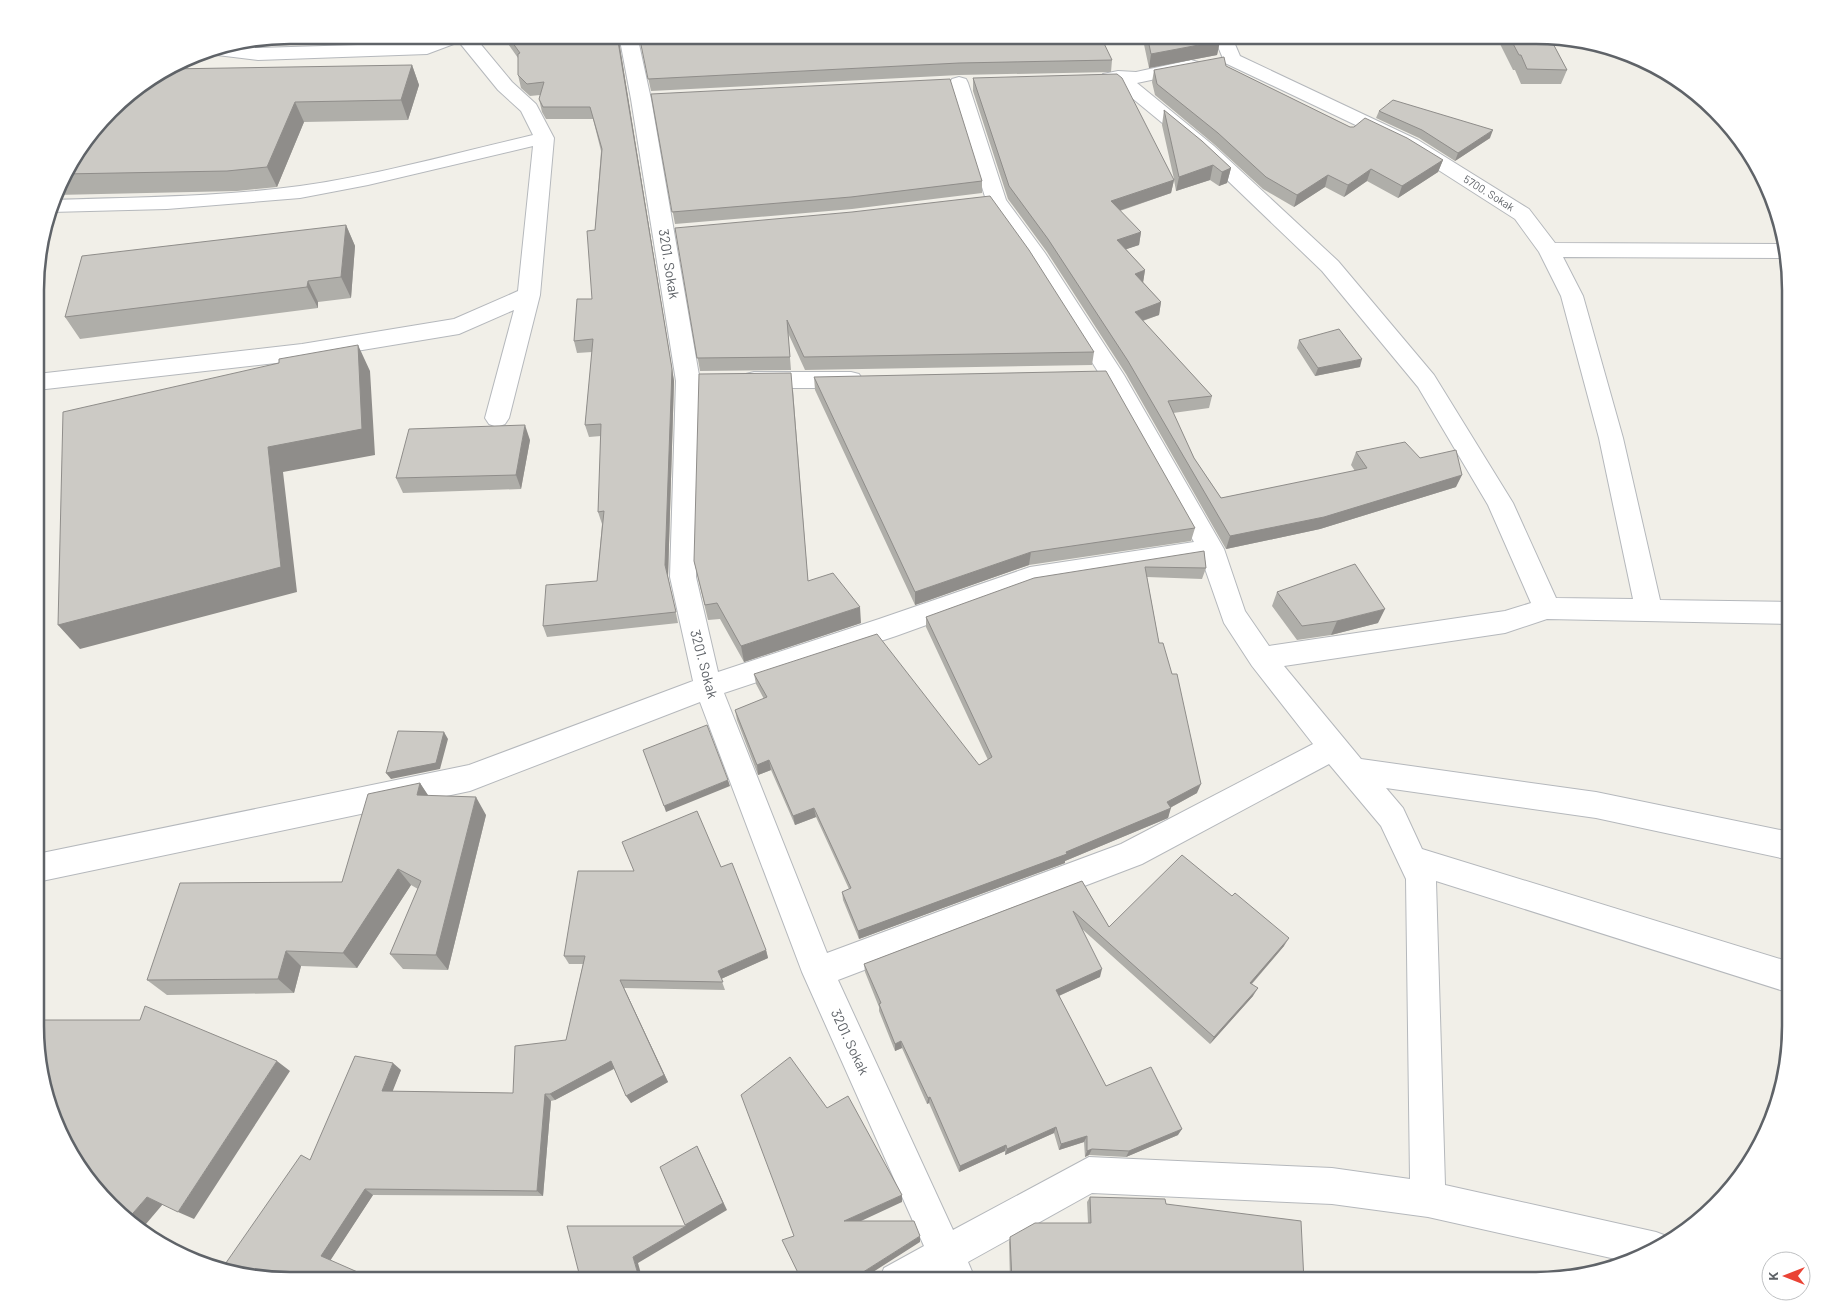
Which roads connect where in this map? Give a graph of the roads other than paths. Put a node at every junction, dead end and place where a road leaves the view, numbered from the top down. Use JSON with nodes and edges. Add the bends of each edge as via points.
{"nodes":[{"id":1,"x":437,"y":44,"type":"edge"},
{"id":2,"x":469,"y":44,"type":"edge"},
{"id":3,"x":631,"y":44,"type":"edge"},
{"id":4,"x":1220,"y":44,"type":"edge"},
{"id":5,"x":231,"y":51,"type":"edge"},
{"id":6,"x":1216,"y":61,"type":"junction"},
{"id":7,"x":1118,"y":77,"type":"junction"},
{"id":8,"x":1089,"y":80,"type":"edge"},
{"id":9,"x":958,"y":83,"type":"dead end"},
{"id":10,"x":544,"y":138,"type":"junction"},
{"id":11,"x":58,"y":206,"type":"edge"},
{"id":12,"x":1549,"y":250,"type":"junction"},
{"id":13,"x":1779,"y":251,"type":"edge"},
{"id":14,"x":529,"y":295,"type":"junction"},
{"id":15,"x":1112,"y":375,"type":"junction"},
{"id":16,"x":1083,"y":376,"type":"edge"},
{"id":17,"x":736,"y":380,"type":"edge"},
{"id":18,"x":871,"y":380,"type":"edge"},
{"id":19,"x":44,"y":381,"type":"edge"},
{"id":20,"x":497,"y":418,"type":"dead end"},
{"id":21,"x":1211,"y":549,"type":"junction"},
{"id":22,"x":1547,"y":608,"type":"junction"},
{"id":23,"x":1649,"y":611,"type":"junction"},
{"id":24,"x":1782,"y":613,"type":"edge"},
{"id":25,"x":1262,"y":658,"type":"junction"},
{"id":26,"x":708,"y":687,"type":"junction"},
{"id":27,"x":1333,"y":748,"type":"junction"},
{"id":28,"x":1354,"y":772,"type":"junction"},
{"id":29,"x":1782,"y":844,"type":"edge"},
{"id":30,"x":1411,"y":858,"type":"junction"},
{"id":31,"x":44,"y":867,"type":"edge"},
{"id":32,"x":818,"y":972,"type":"junction"},
{"id":33,"x":1782,"y":974,"type":"edge"},
{"id":34,"x":1428,"y":1199,"type":"junction"},
{"id":35,"x":1644,"y":1247,"type":"edge"},
{"id":36,"x":952,"y":1267,"type":"edge"},
{"id":37,"x":932,"y":1272,"type":"edge"}],
"edges":[{"from":1,"to":5,"type":"street","via":[[427,48],[258,54]]},
{"from":2,"to":10,"type":"street","via":[[529,108]]},
{"from":3,"to":26,"type":"street","name":"3201. Sokak","via":[[651,99],[698,381],[683,577]]},
{"from":4,"to":6,"type":"street"},
{"from":6,"to":7,"type":"street","via":[[1136,78]]},
{"from":6,"to":12,"type":"street","name":"5700. Sokak","via":[[1411,144],[1522,214]]},
{"from":7,"to":8,"type":"street"},
{"from":7,"to":22,"type":"street","via":[[1207,150],[1330,266],[1426,381],[1500,503]]},
{"from":9,"to":15,"type":"street","via":[[986,201],[1037,258]]},
{"from":10,"to":11,"type":"street","via":[[300,192],[167,203]]},
{"from":10,"to":14,"type":"street"},
{"from":12,"to":13,"type":"street"},
{"from":12,"to":23,"type":"street","name":"5700. Sokak","via":[[1572,296],[1611,438]]},
{"from":14,"to":19,"type":"street","via":[[459,326],[302,352]]},
{"from":14,"to":20,"type":"street"},
{"from":15,"to":16,"type":"street"},
{"from":15,"to":21,"type":"street"},
{"from":17,"to":18,"type":"street"},
{"from":21,"to":25,"type":"street","via":[[1233,615]]},
{"from":21,"to":26,"type":"street","via":[[1030,577]]},
{"from":22,"to":23,"type":"street"},
{"from":22,"to":25,"type":"street","via":[[1505,622]]},
{"from":23,"to":24,"type":"street"},
{"from":25,"to":27,"type":"street"},
{"from":26,"to":31,"type":"street","via":[[470,778]]},
{"from":26,"to":32,"type":"street","name":"3201. Sokak"},
{"from":27,"to":28,"type":"street"},
{"from":27,"to":32,"type":"street","via":[[1131,854]]},
{"from":28,"to":29,"type":"street","via":[[1596,805]]},
{"from":28,"to":30,"type":"street","via":[[1392,817]]},
{"from":30,"to":33,"type":"street"},
{"from":30,"to":34,"type":"street","via":[[1421,878]]},
{"from":32,"to":36,"type":"street","name":"3201. Sokak"},
{"from":34,"to":35,"type":"street"},
{"from":34,"to":36,"type":"street","via":[[1332,1186],[1089,1175]]},
{"from":36,"to":37,"type":"street"}]}
